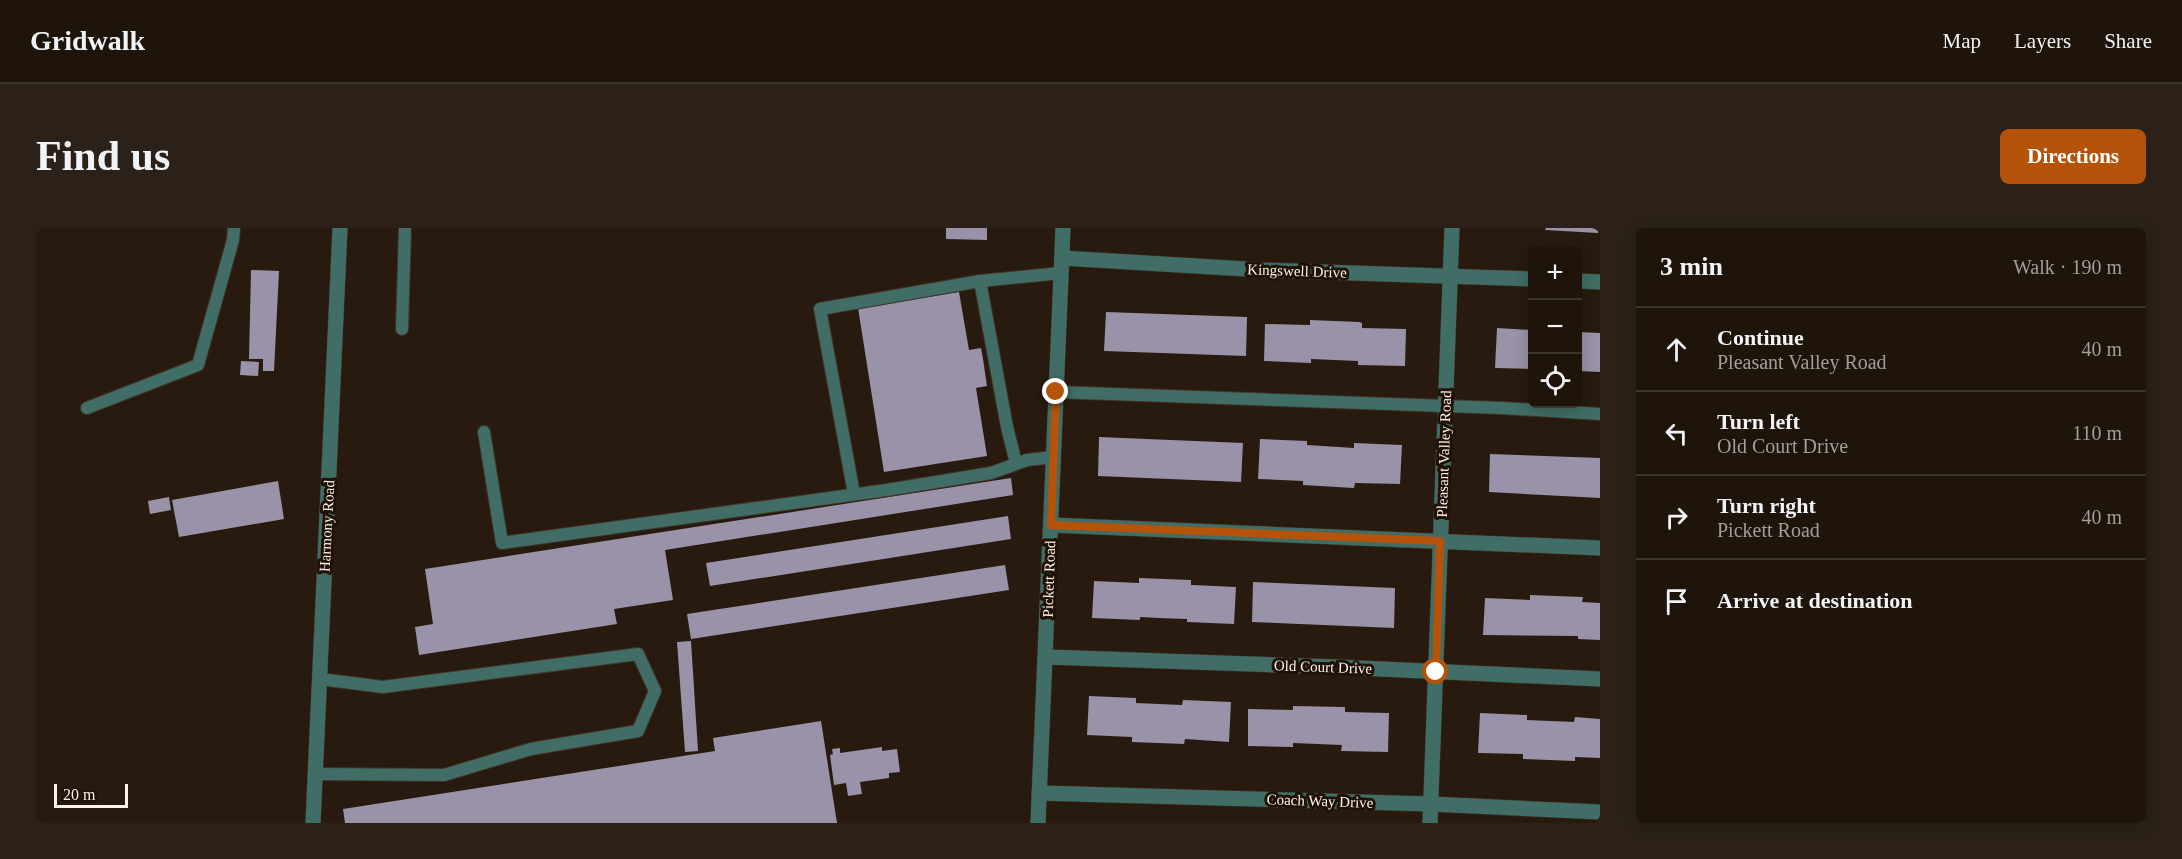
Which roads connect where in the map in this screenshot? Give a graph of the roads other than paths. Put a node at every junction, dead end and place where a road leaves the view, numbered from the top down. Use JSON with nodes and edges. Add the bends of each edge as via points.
{"nodes":[{"id":1,"x":234,"y":228,"type":"edge"},
{"id":2,"x":340,"y":228,"type":"edge"},
{"id":3,"x":405,"y":228,"type":"edge"},
{"id":4,"x":1063,"y":228,"type":"edge"},
{"id":5,"x":1452,"y":228,"type":"edge"},
{"id":6,"x":1061,"y":265,"type":"junction"},
{"id":7,"x":1450,"y":276,"type":"junction"},
{"id":8,"x":1528,"y":279,"type":"edge"},
{"id":9,"x":980,"y":281,"type":"junction"},
{"id":10,"x":1582,"y":281,"type":"edge"},
{"id":11,"x":1600,"y":282,"type":"edge"},
{"id":12,"x":402,"y":329,"type":"dead end"},
{"id":13,"x":1056,"y":392,"type":"junction"},
{"id":14,"x":1445,"y":406,"type":"junction"},
{"id":15,"x":87,"y":408,"type":"dead end"},
{"id":16,"x":1600,"y":414,"type":"edge"},
{"id":17,"x":484,"y":432,"type":"dead end"},
{"id":18,"x":1053,"y":457,"type":"junction"},
{"id":19,"x":1016,"y":463,"type":"junction"},
{"id":20,"x":854,"y":494,"type":"junction"},
{"id":21,"x":1051,"y":525,"type":"junction"},
{"id":22,"x":1440,"y":541,"type":"junction"},
{"id":23,"x":1600,"y":548,"type":"edge"},
{"id":24,"x":1046,"y":657,"type":"junction"},
{"id":25,"x":1436,"y":672,"type":"junction"},
{"id":26,"x":320,"y":679,"type":"junction"},
{"id":27,"x":1600,"y":679,"type":"edge"},
{"id":28,"x":315,"y":774,"type":"junction"},
{"id":29,"x":1039,"y":792,"type":"junction"},
{"id":30,"x":1431,"y":804,"type":"junction"},
{"id":31,"x":1600,"y":812,"type":"edge"},
{"id":32,"x":313,"y":823,"type":"edge"},
{"id":33,"x":1038,"y":823,"type":"edge"},
{"id":34,"x":1430,"y":823,"type":"edge"}],
"edges":[{"from":1,"to":15,"type":"lane","via":[[198,365]]},
{"from":2,"to":26,"type":"street","name":"Harmony Road"},
{"from":3,"to":12,"type":"lane"},
{"from":4,"to":6,"type":"street","name":"Pickett Road"},
{"from":5,"to":7,"type":"street","name":"Pleasant Valley Road"},
{"from":6,"to":7,"type":"street","name":"Kingswell Drive"},
{"from":6,"to":9,"type":"lane"},
{"from":6,"to":13,"type":"street","name":"Pickett Road"},
{"from":7,"to":8,"type":"street","name":"Kingswell Drive"},
{"from":7,"to":14,"type":"street","name":"Pleasant Valley Road"},
{"from":9,"to":19,"type":"lane"},
{"from":9,"to":20,"type":"lane","via":[[820,309]]},
{"from":10,"to":11,"type":"street"},
{"from":13,"to":14,"type":"lane"},
{"from":13,"to":18,"type":"street","name":"Pickett Road"},
{"from":14,"to":16,"type":"lane"},
{"from":14,"to":22,"type":"street","name":"Pleasant Valley Road"},
{"from":17,"to":20,"type":"lane","via":[[502,543]]},
{"from":18,"to":19,"type":"lane"},
{"from":18,"to":21,"type":"street","name":"Pickett Road"},
{"from":19,"to":20,"type":"lane","via":[[991,473]]},
{"from":21,"to":22,"type":"street"},
{"from":21,"to":24,"type":"street","name":"Pickett Road"},
{"from":22,"to":23,"type":"street"},
{"from":22,"to":25,"type":"street","name":"Pleasant Valley Road"},
{"from":24,"to":25,"type":"street","name":"Old Court Drive"},
{"from":24,"to":29,"type":"street","name":"Pickett Road"},
{"from":25,"to":27,"type":"street","name":"Old Court Drive"},
{"from":25,"to":30,"type":"street","name":"Pleasant Valley Road"},
{"from":26,"to":28,"type":"street","name":"Harmony Road"},
{"from":26,"to":28,"type":"lane","via":[[383,687],[638,654],[655,692],[638,731],[531,749],[444,775]]},
{"from":28,"to":32,"type":"street","name":"Harmony Road"},
{"from":29,"to":30,"type":"street","name":"Coach Way Drive"},
{"from":29,"to":33,"type":"street","name":"Pickett Road"},
{"from":30,"to":31,"type":"street","name":"Coach Way Drive"},
{"from":30,"to":34,"type":"street","name":"Pleasant Valley Road"}]}
